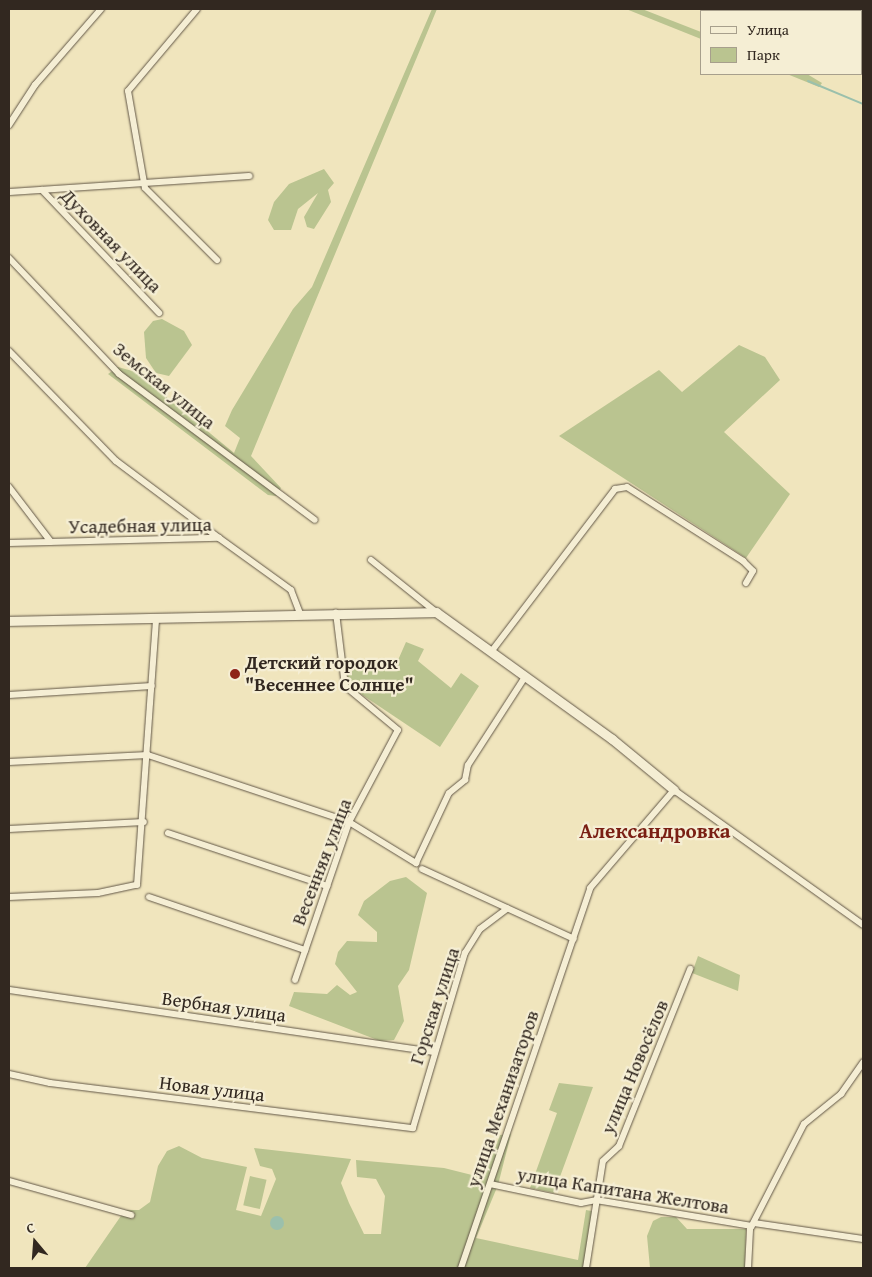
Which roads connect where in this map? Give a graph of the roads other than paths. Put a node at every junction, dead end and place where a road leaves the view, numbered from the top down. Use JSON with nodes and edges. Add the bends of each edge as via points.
{"nodes":[{"id":1,"x":101,"y":9,"type":"edge"},
{"id":2,"x":197,"y":9,"type":"edge"},
{"id":3,"x":9,"y":125,"type":"edge"},
{"id":4,"x":249,"y":176,"type":"dead end"},
{"id":5,"x":144,"y":183,"type":"junction"},
{"id":6,"x":42,"y":190,"type":"junction"},
{"id":7,"x":9,"y":192,"type":"edge"},
{"id":8,"x":9,"y":258,"type":"edge"},
{"id":9,"x":217,"y":260,"type":"dead end"},
{"id":10,"x":160,"y":313,"type":"dead end"},
{"id":11,"x":9,"y":351,"type":"edge"},
{"id":12,"x":9,"y":487,"type":"edge"},
{"id":13,"x":315,"y":520,"type":"dead end"},
{"id":14,"x":219,"y":538,"type":"junction"},
{"id":15,"x":51,"y":542,"type":"junction"},
{"id":16,"x":9,"y":543,"type":"edge"},
{"id":17,"x":371,"y":560,"type":"dead end"},
{"id":18,"x":746,"y":583,"type":"dead end"},
{"id":19,"x":336,"y":612,"type":"junction"},
{"id":20,"x":436,"y":612,"type":"junction"},
{"id":21,"x":300,"y":613,"type":"junction"},
{"id":22,"x":156,"y":618,"type":"junction"},
{"id":23,"x":9,"y":621,"type":"edge"},
{"id":24,"x":491,"y":652,"type":"junction"},
{"id":25,"x":525,"y":677,"type":"junction"},
{"id":26,"x":152,"y":686,"type":"junction"},
{"id":27,"x":9,"y":695,"type":"edge"},
{"id":28,"x":148,"y":755,"type":"junction"},
{"id":29,"x":9,"y":762,"type":"edge"},
{"id":30,"x":674,"y":790,"type":"junction"},
{"id":31,"x":144,"y":822,"type":"junction"},
{"id":32,"x":348,"y":822,"type":"junction"},
{"id":33,"x":9,"y":829,"type":"edge"},
{"id":34,"x":168,"y":833,"type":"dead end"},
{"id":35,"x":422,"y":869,"type":"dead end"},
{"id":36,"x":327,"y":886,"type":"junction"},
{"id":37,"x":9,"y":897,"type":"edge"},
{"id":38,"x":149,"y":897,"type":"dead end"},
{"id":39,"x":507,"y":909,"type":"junction"},
{"id":40,"x":863,"y":925,"type":"edge"},
{"id":41,"x":574,"y":939,"type":"junction"},
{"id":42,"x":305,"y":950,"type":"junction"},
{"id":43,"x":690,"y":969,"type":"dead end"},
{"id":44,"x":295,"y":980,"type":"dead end"},
{"id":45,"x":9,"y":990,"type":"edge"},
{"id":46,"x":435,"y":1052,"type":"junction"},
{"id":47,"x":863,"y":1062,"type":"edge"},
{"id":48,"x":9,"y":1074,"type":"edge"},
{"id":49,"x":413,"y":1128,"type":"joint"},
{"id":50,"x":9,"y":1181,"type":"edge"},
{"id":51,"x":490,"y":1184,"type":"junction"},
{"id":52,"x":596,"y":1200,"type":"junction"},
{"id":53,"x":130,"y":1215,"type":"dead end"},
{"id":54,"x":753,"y":1225,"type":"junction"},
{"id":55,"x":863,"y":1239,"type":"edge"},
{"id":56,"x":461,"y":1268,"type":"edge"},
{"id":57,"x":586,"y":1268,"type":"edge"},
{"id":58,"x":748,"y":1268,"type":"edge"}],
"edges":[{"from":1,"to":3,"type":"street","via":[[35,85]]},
{"from":2,"to":5,"type":"street","via":[[128,91]]},
{"from":4,"to":5,"type":"street"},
{"from":5,"to":6,"type":"street"},
{"from":5,"to":9,"type":"street"},
{"from":6,"to":7,"type":"street"},
{"from":6,"to":10,"type":"street","name":"Духовная улица"},
{"from":8,"to":13,"type":"street","name":"Земская улица","via":[[119,374]]},
{"from":11,"to":14,"type":"street","via":[[116,461]]},
{"from":12,"to":15,"type":"street"},
{"from":14,"to":15,"type":"street","name":"Усадебная улица"},
{"from":14,"to":21,"type":"street","name":"Усадебная улица","via":[[291,590]]},
{"from":15,"to":16,"type":"street","name":"Усадебная улица"},
{"from":17,"to":20,"type":"street"},
{"from":18,"to":24,"type":"street","via":[[753,571],[744,562],[627,487],[615,489]]},
{"from":19,"to":20,"type":"street"},
{"from":19,"to":21,"type":"street"},
{"from":19,"to":32,"type":"street","name":"Весенняя улица","via":[[345,686],[398,730]]},
{"from":20,"to":24,"type":"street"},
{"from":21,"to":22,"type":"street"},
{"from":22,"to":23,"type":"street"},
{"from":22,"to":26,"type":"street"},
{"from":24,"to":25,"type":"street"},
{"from":25,"to":30,"type":"street"},
{"from":25,"to":32,"type":"street","via":[[468,765],[465,780],[449,793],[416,863]]},
{"from":26,"to":27,"type":"street"},
{"from":26,"to":28,"type":"street"},
{"from":28,"to":29,"type":"street"},
{"from":28,"to":31,"type":"street"},
{"from":28,"to":32,"type":"street"},
{"from":30,"to":40,"type":"street"},
{"from":30,"to":41,"type":"street","name":"улица Механизаторов","via":[[595,879]]},
{"from":31,"to":33,"type":"street"},
{"from":31,"to":37,"type":"street","via":[[141,861],[136,885],[130,890]]},
{"from":32,"to":36,"type":"street","name":"Весенняя улица"},
{"from":34,"to":36,"type":"street"},
{"from":35,"to":39,"type":"street"},
{"from":36,"to":42,"type":"street","name":"Весенняя улица"},
{"from":38,"to":42,"type":"street"},
{"from":39,"to":41,"type":"street"},
{"from":39,"to":46,"type":"street","name":"Горская улица","via":[[480,929],[465,953]]},
{"from":41,"to":51,"type":"street","name":"улица Механизаторов"},
{"from":42,"to":44,"type":"street","name":"Весенняя улица"},
{"from":43,"to":52,"type":"street","name":"улица Новосёлов","via":[[619,1146],[604,1161]]},
{"from":45,"to":46,"type":"street","name":"Вербная улица"},
{"from":46,"to":49,"type":"street","name":"Горская улица"},
{"from":47,"to":54,"type":"street","via":[[841,1094],[804,1124]]},
{"from":48,"to":49,"type":"street","name":"Новая улица","via":[[50,1083]]},
{"from":50,"to":53,"type":"street"},
{"from":51,"to":52,"type":"street","name":"улица Капитана Желтова","via":[[581,1203]]},
{"from":51,"to":56,"type":"street","name":"улица Механизаторов"},
{"from":52,"to":54,"type":"street","name":"улица Капитана Желтова"},
{"from":52,"to":57,"type":"street","name":"улица Новосёлов"},
{"from":54,"to":55,"type":"street","name":"улица Капитана Желтова"},
{"from":54,"to":58,"type":"street"}]}
